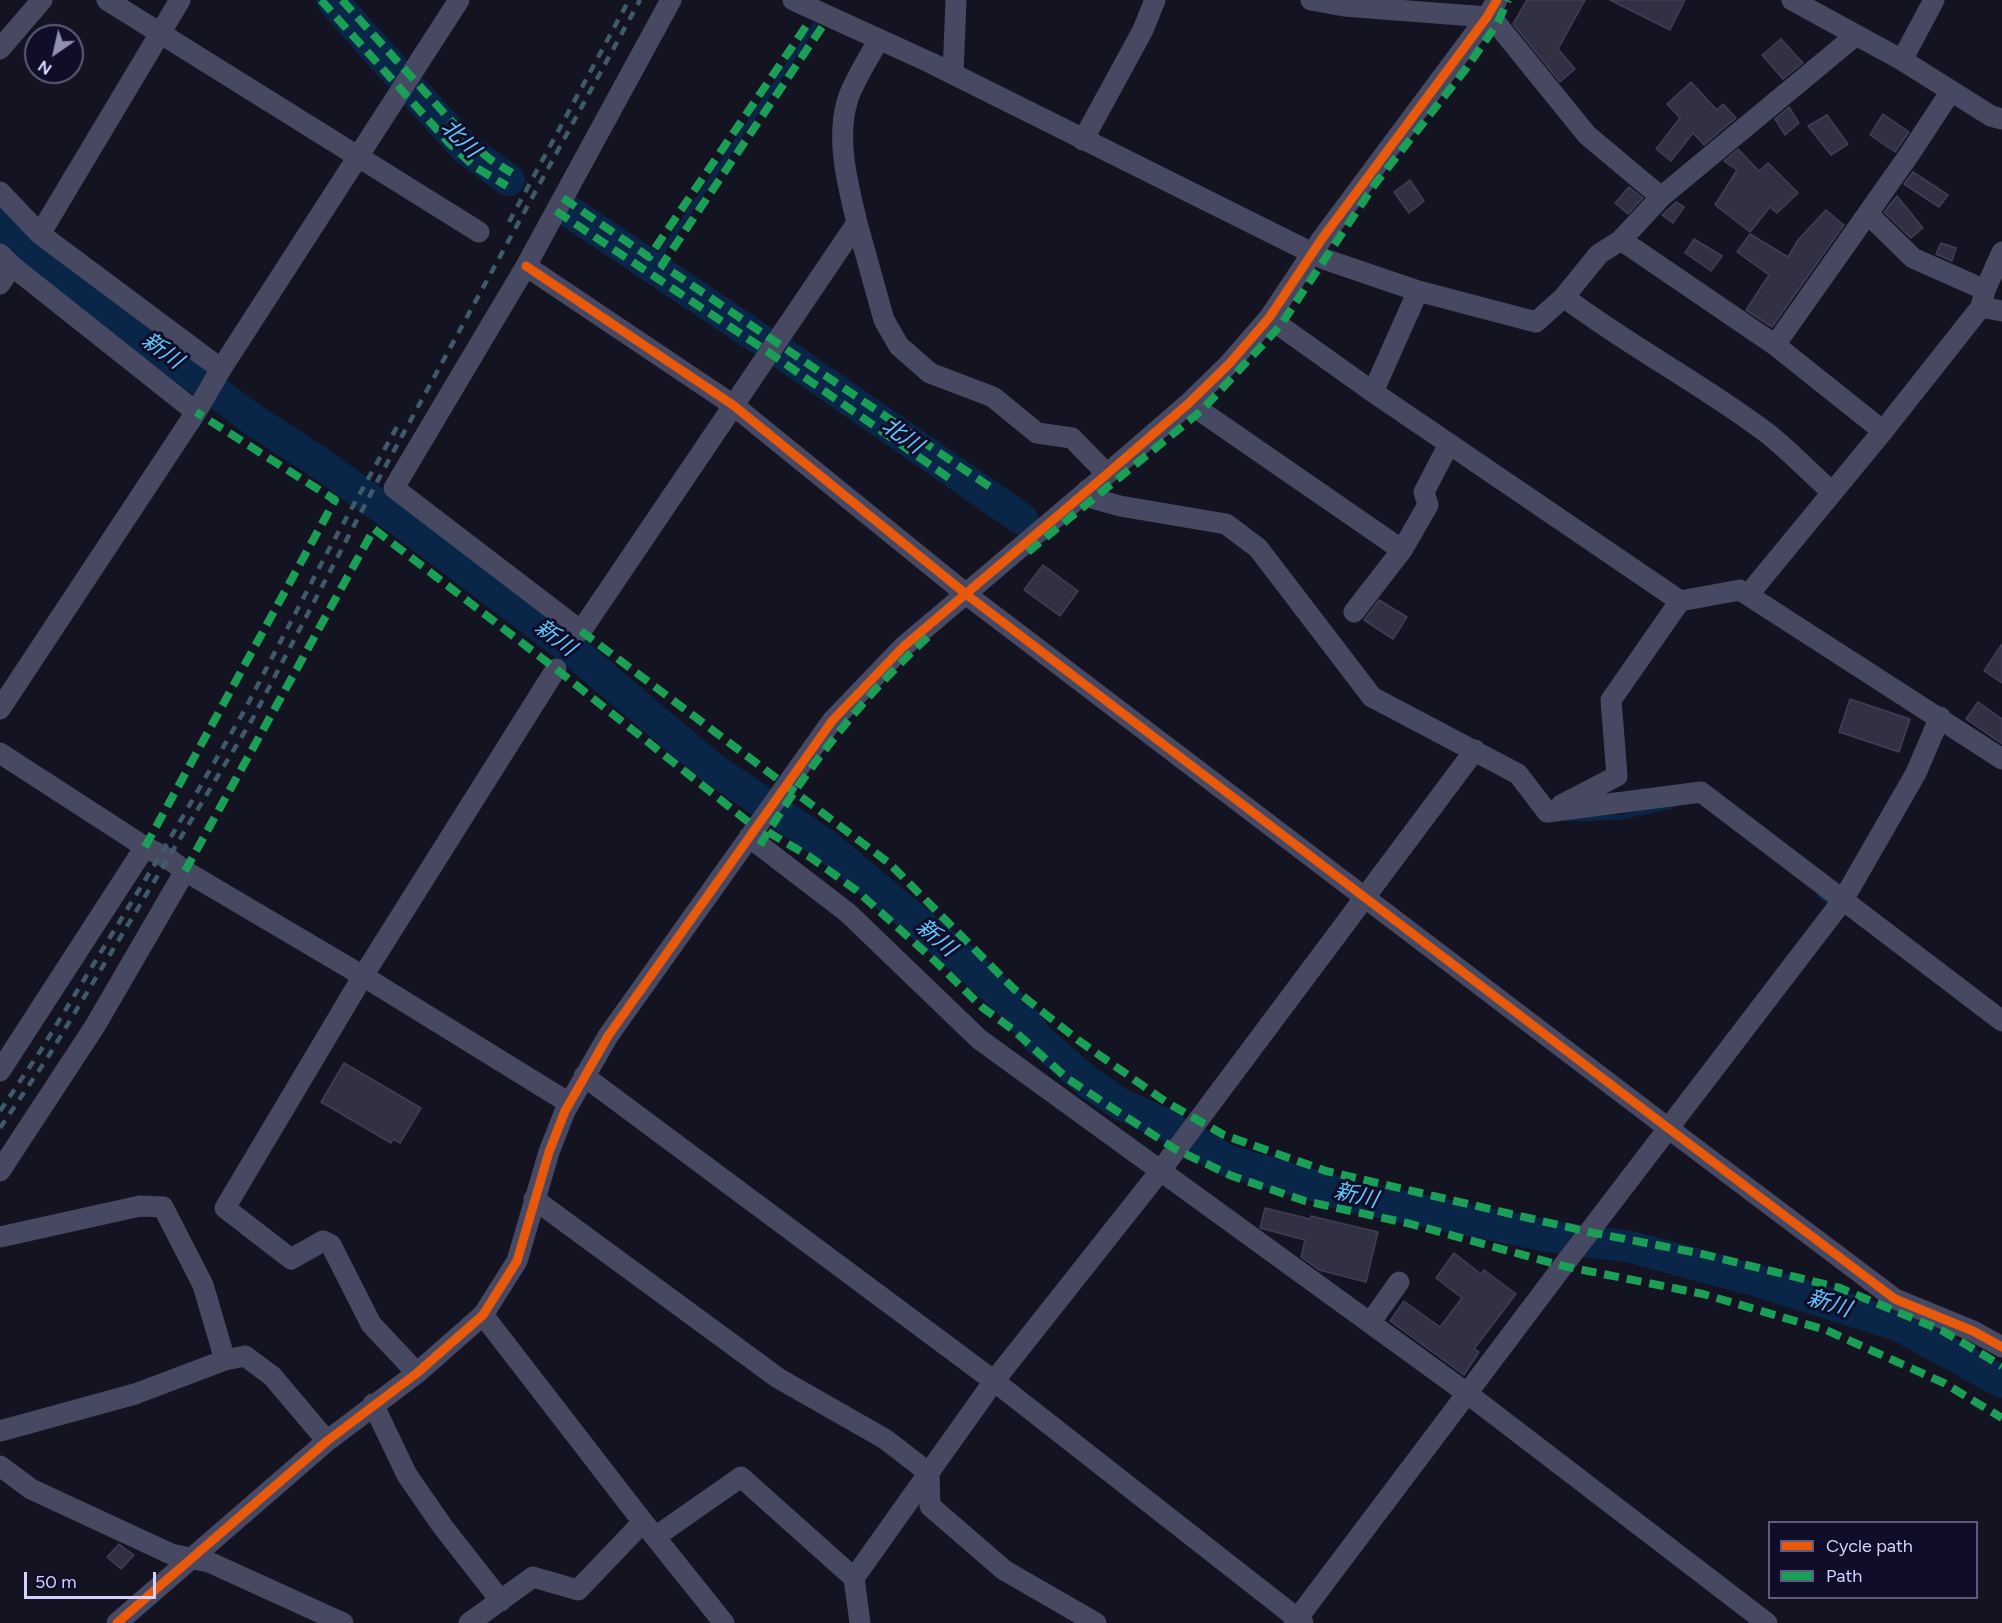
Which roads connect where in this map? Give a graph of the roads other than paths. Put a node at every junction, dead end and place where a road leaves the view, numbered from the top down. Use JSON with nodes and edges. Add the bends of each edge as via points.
{"nodes":[{"id":1,"x":42,"y":0,"type":"edge"},
{"id":2,"x":107,"y":0,"type":"edge"},
{"id":3,"x":180,"y":0,"type":"edge"},
{"id":4,"x":459,"y":0,"type":"edge"},
{"id":5,"x":671,"y":0,"type":"edge"},
{"id":6,"x":793,"y":0,"type":"edge"},
{"id":7,"x":956,"y":0,"type":"edge"},
{"id":8,"x":1155,"y":0,"type":"edge"},
{"id":9,"x":1311,"y":0,"type":"edge"},
{"id":10,"x":1508,"y":0,"type":"edge"},
{"id":11,"x":1792,"y":0,"type":"edge"},
{"id":12,"x":1934,"y":0,"type":"edge"},
{"id":13,"x":1494,"y":14,"type":"edge"},
{"id":14,"x":159,"y":33,"type":"junction"},
{"id":15,"x":1855,"y":36,"type":"junction"},
{"id":16,"x":879,"y":39,"type":"junction"},
{"id":17,"x":0,"y":49,"type":"edge"},
{"id":18,"x":1902,"y":60,"type":"junction"},
{"id":19,"x":953,"y":74,"type":"junction"},
{"id":20,"x":1951,"y":91,"type":"junction"},
{"id":21,"x":2002,"y":119,"type":"edge"},
{"id":22,"x":1083,"y":140,"type":"junction"},
{"id":23,"x":357,"y":158,"type":"junction"},
{"id":24,"x":0,"y":192,"type":"edge"},
{"id":25,"x":1661,"y":197,"type":"junction"},
{"id":26,"x":1868,"y":214,"type":"junction"},
{"id":27,"x":857,"y":223,"type":"junction"},
{"id":28,"x":479,"y":232,"type":"dead end"},
{"id":29,"x":40,"y":234,"type":"junction"},
{"id":30,"x":1621,"y":240,"type":"junction"},
{"id":31,"x":2002,"y":252,"type":"edge"},
{"id":32,"x":1318,"y":256,"type":"junction"},
{"id":33,"x":6,"y":260,"type":"edge"},
{"id":34,"x":525,"y":266,"type":"junction"},
{"id":35,"x":0,"y":285,"type":"edge"},
{"id":36,"x":1418,"y":291,"type":"junction"},
{"id":37,"x":1564,"y":297,"type":"junction"},
{"id":38,"x":1983,"y":298,"type":"junction"},
{"id":39,"x":2002,"y":311,"type":"edge"},
{"id":40,"x":1274,"y":322,"type":"junction"},
{"id":41,"x":1775,"y":345,"type":"junction"},
{"id":42,"x":221,"y":369,"type":"junction"},
{"id":43,"x":1373,"y":392,"type":"junction"},
{"id":44,"x":733,"y":405,"type":"junction"},
{"id":45,"x":1195,"y":407,"type":"junction"},
{"id":46,"x":196,"y":412,"type":"junction"},
{"id":47,"x":1883,"y":431,"type":"junction"},
{"id":48,"x":1449,"y":444,"type":"junction"},
{"id":49,"x":1107,"y":474,"type":"junction"},
{"id":50,"x":1832,"y":492,"type":"junction"},
{"id":51,"x":1091,"y":495,"type":"junction"},
{"id":52,"x":1402,"y":550,"type":"junction"},
{"id":53,"x":1748,"y":594,"type":"junction"},
{"id":54,"x":969,"y":595,"type":"junction"},
{"id":55,"x":1680,"y":601,"type":"junction"},
{"id":56,"x":1354,"y":612,"type":"dead end"},
{"id":57,"x":556,"y":669,"type":"dead end"},
{"id":58,"x":0,"y":708,"type":"edge"},
{"id":59,"x":1940,"y":717,"type":"junction"},
{"id":60,"x":1474,"y":750,"type":"junction"},
{"id":61,"x":0,"y":753,"type":"edge"},
{"id":62,"x":2002,"y":759,"type":"edge"},
{"id":63,"x":1547,"y":812,"type":"junction"},
{"id":64,"x":758,"y":836,"type":"junction"},
{"id":65,"x":145,"y":847,"type":"junction"},
{"id":66,"x":185,"y":871,"type":"junction"},
{"id":67,"x":1365,"y":897,"type":"junction"},
{"id":68,"x":1843,"y":900,"type":"junction"},
{"id":69,"x":363,"y":976,"type":"junction"},
{"id":70,"x":2002,"y":1021,"type":"edge"},
{"id":71,"x":0,"y":1071,"type":"edge"},
{"id":72,"x":584,"y":1076,"type":"junction"},
{"id":73,"x":569,"y":1103,"type":"junction"},
{"id":74,"x":1668,"y":1128,"type":"junction"},
{"id":75,"x":1161,"y":1170,"type":"junction"},
{"id":76,"x":0,"y":1171,"type":"edge"},
{"id":77,"x":534,"y":1199,"type":"junction"},
{"id":78,"x":0,"y":1237,"type":"edge"},
{"id":79,"x":1399,"y":1282,"type":"dead end"},
{"id":80,"x":483,"y":1315,"type":"junction"},
{"id":81,"x":1370,"y":1323,"type":"junction"},
{"id":82,"x":2002,"y":1347,"type":"edge"},
{"id":83,"x":225,"y":1360,"type":"junction"},
{"id":84,"x":417,"y":1373,"type":"junction"},
{"id":85,"x":994,"y":1381,"type":"junction"},
{"id":86,"x":1468,"y":1394,"type":"junction"},
{"id":87,"x":373,"y":1404,"type":"junction"},
{"id":88,"x":0,"y":1431,"type":"edge"},
{"id":89,"x":327,"y":1441,"type":"junction"},
{"id":90,"x":0,"y":1466,"type":"edge"},
{"id":91,"x":928,"y":1473,"type":"junction"},
{"id":92,"x":649,"y":1529,"type":"junction"},
{"id":93,"x":194,"y":1558,"type":"junction"},
{"id":94,"x":854,"y":1578,"type":"junction"},
{"id":95,"x":501,"y":1601,"type":"junction"},
{"id":96,"x":1298,"y":1622,"type":"edge"},
{"id":97,"x":117,"y":1623,"type":"edge"},
{"id":98,"x":343,"y":1623,"type":"edge"},
{"id":99,"x":469,"y":1623,"type":"edge"},
{"id":100,"x":724,"y":1623,"type":"edge"},
{"id":101,"x":860,"y":1623,"type":"edge"},
{"id":102,"x":1096,"y":1623,"type":"edge"},
{"id":103,"x":1767,"y":1623,"type":"edge"}],
"edges":[{"from":1,"to":17,"type":"street"},
{"from":2,"to":14,"type":"street"},
{"from":3,"to":14,"type":"street"},
{"from":4,"to":23,"type":"street"},
{"from":5,"to":34,"type":"street"},
{"from":6,"to":16,"type":"street"},
{"from":7,"to":19,"type":"street"},
{"from":8,"to":22,"type":"street","via":[[1143,30]]},
{"from":9,"to":13,"type":"street","via":[[1344,6]]},
{"from":10,"to":13,"type":"street"},
{"from":11,"to":15,"type":"street"},
{"from":12,"to":18,"type":"street"},
{"from":13,"to":25,"type":"street","via":[[1587,135]]},
{"from":13,"to":32,"type":"street"},
{"from":14,"to":23,"type":"street"},
{"from":14,"to":29,"type":"street"},
{"from":15,"to":18,"type":"street"},
{"from":15,"to":25,"type":"street"},
{"from":16,"to":19,"type":"street"},
{"from":16,"to":27,"type":"street","via":[[847,101],[844,123],[848,181]]},
{"from":18,"to":20,"type":"street"},
{"from":19,"to":22,"type":"street"},
{"from":20,"to":21,"type":"street"},
{"from":20,"to":26,"type":"street"},
{"from":22,"to":32,"type":"street"},
{"from":23,"to":28,"type":"street"},
{"from":23,"to":42,"type":"street"},
{"from":24,"to":29,"type":"street"},
{"from":25,"to":30,"type":"street"},
{"from":26,"to":38,"type":"street","via":[[1913,258]]},
{"from":26,"to":41,"type":"street"},
{"from":27,"to":44,"type":"street"},
{"from":27,"to":49,"type":"street","via":[[884,320],[899,346],[930,372],[993,397],[1037,433],[1072,438]]},
{"from":29,"to":42,"type":"street"},
{"from":30,"to":37,"type":"street","via":[[1599,254]]},
{"from":30,"to":41,"type":"street"},
{"from":31,"to":38,"type":"street"},
{"from":32,"to":36,"type":"street"},
{"from":32,"to":40,"type":"street"},
{"from":33,"to":35,"type":"street"},
{"from":33,"to":46,"type":"street"},
{"from":34,"to":44,"type":"street"},
{"from":34,"to":44,"type":"street","via":[[394,488],[581,631]]},
{"from":36,"to":37,"type":"street","via":[[1536,322]]},
{"from":36,"to":43,"type":"street"},
{"from":37,"to":50,"type":"street","via":[[1606,329],[1768,434]]},
{"from":38,"to":39,"type":"street"},
{"from":38,"to":47,"type":"street"},
{"from":40,"to":43,"type":"street"},
{"from":40,"to":45,"type":"street","via":[[1229,364]]},
{"from":41,"to":47,"type":"street"},
{"from":42,"to":46,"type":"street"},
{"from":43,"to":48,"type":"street"},
{"from":44,"to":54,"type":"street"},
{"from":45,"to":49,"type":"street"},
{"from":45,"to":51,"type":"street"},
{"from":45,"to":52,"type":"street"},
{"from":46,"to":58,"type":"street"},
{"from":47,"to":50,"type":"street"},
{"from":48,"to":52,"type":"street","via":[[1424,492],[1428,505]]},
{"from":48,"to":55,"type":"street"},
{"from":49,"to":51,"type":"street"},
{"from":50,"to":53,"type":"street"},
{"from":51,"to":54,"type":"street"},
{"from":51,"to":60,"type":"street","via":[[1120,506],[1226,524],[1258,548],[1372,697]]},
{"from":52,"to":56,"type":"street"},
{"from":53,"to":55,"type":"street","via":[[1740,591]]},
{"from":53,"to":59,"type":"street"},
{"from":54,"to":64,"type":"street","via":[[903,647],[832,721]]},
{"from":54,"to":67,"type":"street"},
{"from":55,"to":63,"type":"street","via":[[1611,700],[1617,776]]},
{"from":57,"to":69,"type":"street"},
{"from":59,"to":62,"type":"street"},
{"from":59,"to":68,"type":"street","via":[[1916,773]]},
{"from":60,"to":63,"type":"street","via":[[1518,774]]},
{"from":60,"to":67,"type":"street"},
{"from":61,"to":65,"type":"street"},
{"from":63,"to":68,"type":"street","via":[[1701,792]]},
{"from":64,"to":72,"type":"street","via":[[608,1036]]},
{"from":64,"to":75,"type":"street","via":[[848,913],[979,1039]]},
{"from":65,"to":66,"type":"street"},
{"from":65,"to":71,"type":"street"},
{"from":66,"to":69,"type":"street"},
{"from":66,"to":76,"type":"street","via":[[95,1026]]},
{"from":67,"to":74,"type":"street"},
{"from":67,"to":75,"type":"street"},
{"from":68,"to":70,"type":"street"},
{"from":68,"to":74,"type":"street"},
{"from":69,"to":73,"type":"street"},
{"from":69,"to":84,"type":"street","via":[[225,1208],[291,1259],[323,1241],[331,1245],[371,1324]]},
{"from":72,"to":73,"type":"street"},
{"from":72,"to":85,"type":"street"},
{"from":73,"to":77,"type":"street"},
{"from":74,"to":82,"type":"street","via":[[1895,1299],[1974,1331]]},
{"from":74,"to":86,"type":"street"},
{"from":75,"to":81,"type":"street"},
{"from":75,"to":85,"type":"street"},
{"from":77,"to":80,"type":"street","via":[[517,1261]]},
{"from":77,"to":91,"type":"street","via":[[778,1378],[885,1439]]},
{"from":78,"to":83,"type":"street","via":[[140,1206],[163,1207],[203,1285]]},
{"from":79,"to":81,"type":"street"},
{"from":80,"to":84,"type":"street"},
{"from":80,"to":92,"type":"street"},
{"from":81,"to":86,"type":"street"},
{"from":83,"to":88,"type":"street","via":[[135,1394]]},
{"from":83,"to":89,"type":"street","via":[[245,1356],[272,1376]]},
{"from":84,"to":87,"type":"street"},
{"from":85,"to":91,"type":"street"},
{"from":85,"to":96,"type":"street"},
{"from":86,"to":96,"type":"street"},
{"from":86,"to":103,"type":"street"},
{"from":87,"to":89,"type":"street"},
{"from":87,"to":95,"type":"street","via":[[407,1475]]},
{"from":89,"to":93,"type":"street"},
{"from":90,"to":93,"type":"street","via":[[32,1489],[171,1554]]},
{"from":91,"to":94,"type":"street"},
{"from":91,"to":102,"type":"street","via":[[930,1506],[1004,1570]]},
{"from":92,"to":94,"type":"street","via":[[741,1477]]},
{"from":92,"to":95,"type":"street","via":[[578,1590],[533,1577]]},
{"from":92,"to":100,"type":"street"},
{"from":93,"to":97,"type":"street"},
{"from":93,"to":98,"type":"street"},
{"from":94,"to":101,"type":"street"},
{"from":95,"to":99,"type":"street"}]}
